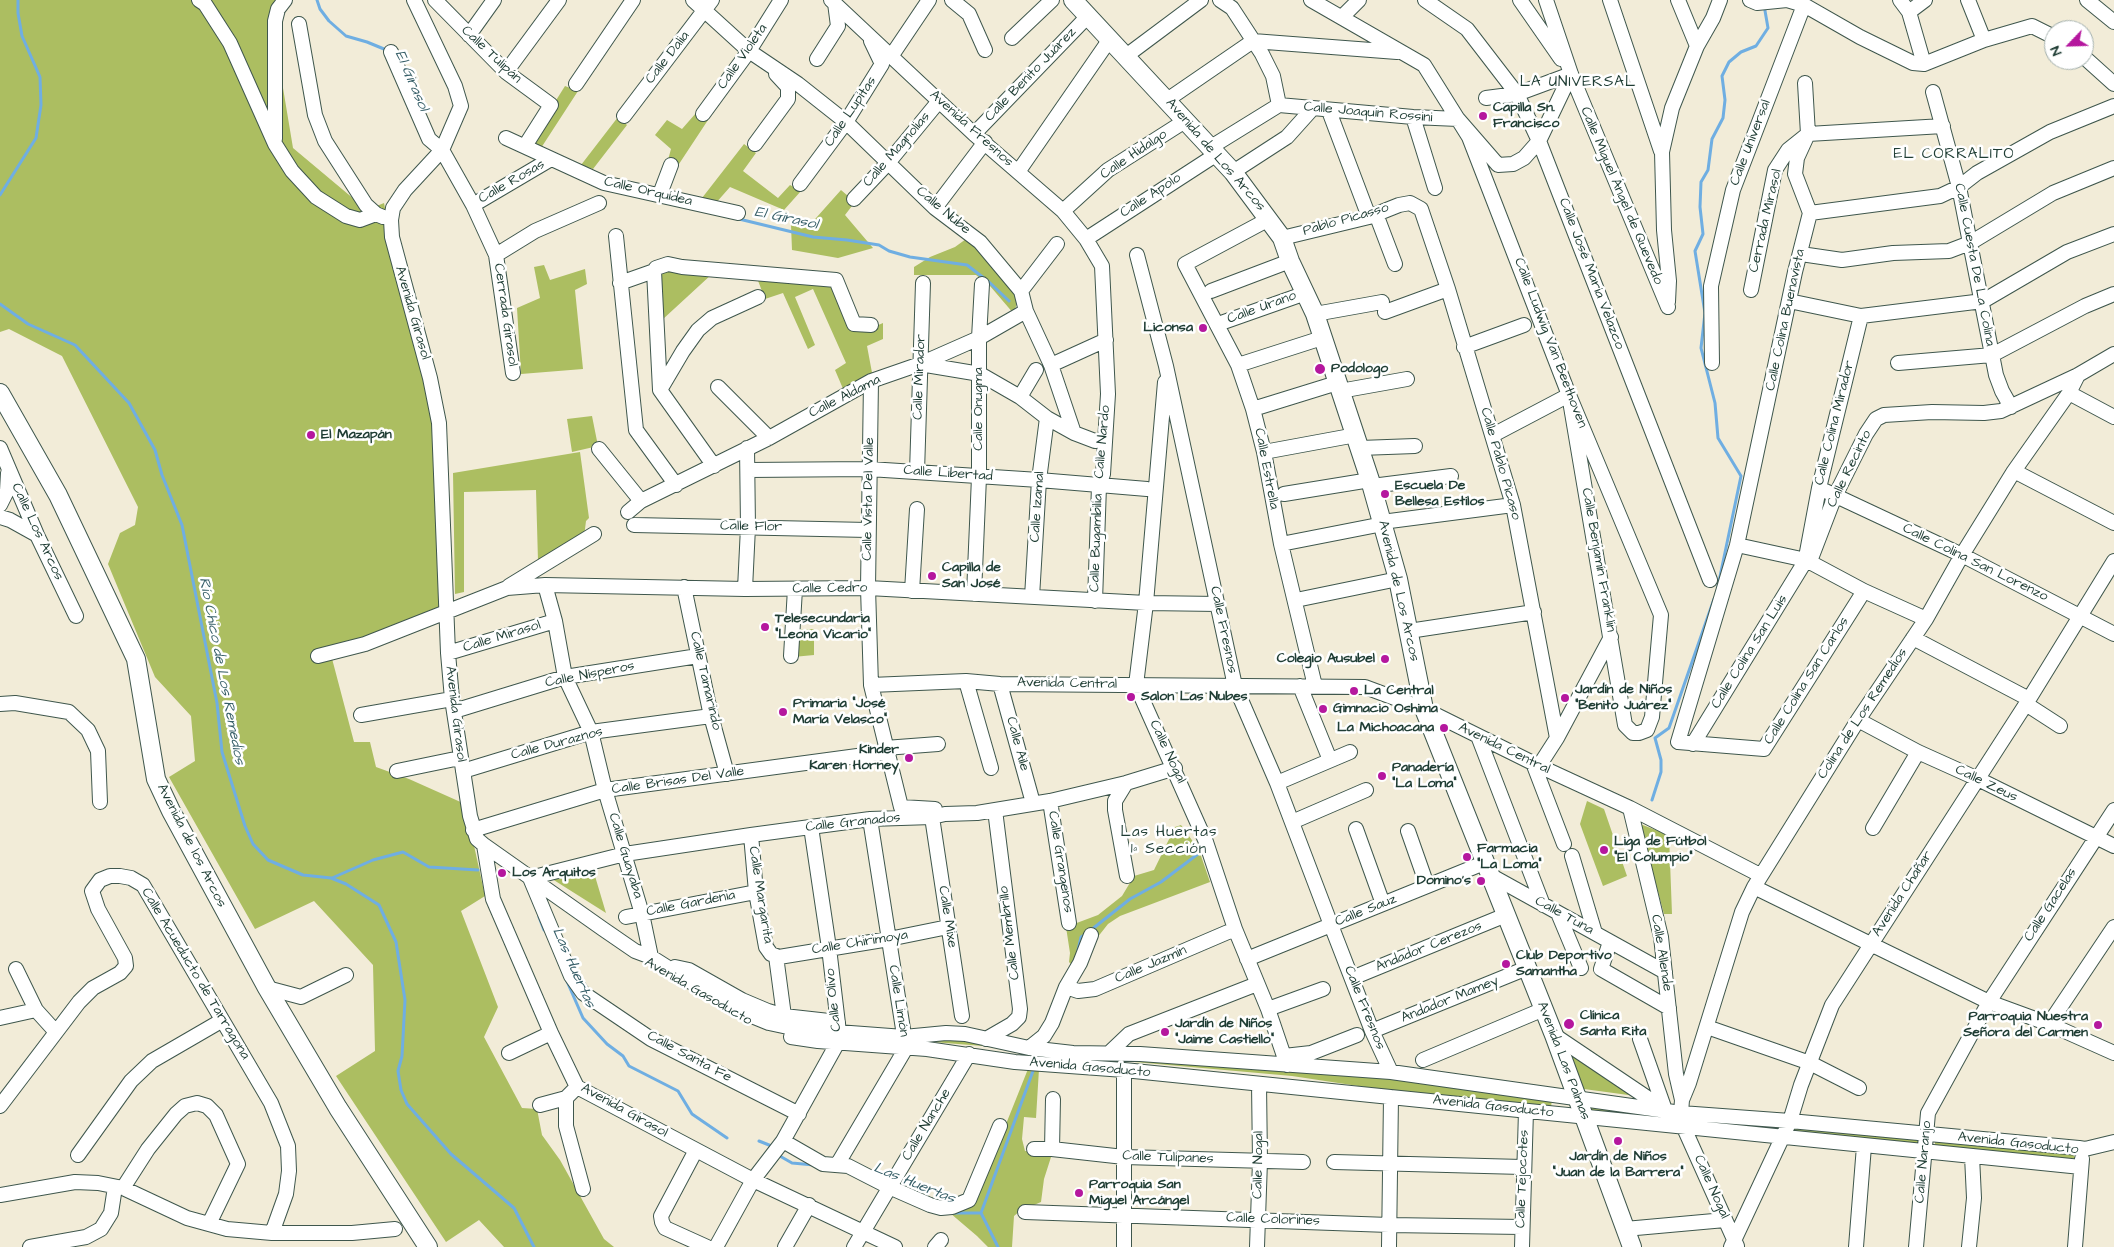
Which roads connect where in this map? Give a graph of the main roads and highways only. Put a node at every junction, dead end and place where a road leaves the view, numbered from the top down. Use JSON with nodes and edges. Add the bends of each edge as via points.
{"nodes":[{"id":1,"x":1073,"y":0,"type":"edge"},
{"id":2,"x":0,"y":392,"type":"edge"},
{"id":3,"x":1424,"y":709,"type":"joint"},
{"id":4,"x":428,"y":1247,"type":"edge"},
{"id":5,"x":1632,"y":1247,"type":"edge"}],
"edges":[{"from":1,"to":3,"type":"main road","name":"Avenida de Los Arcos","via":[[1214,150],[1282,238],[1315,314],[1371,483],[1398,579]]},
{"from":2,"to":4,"type":"main road","name":"Avenida de los Arcos","via":[[58,495],[136,659],[156,779],[184,836],[267,988],[338,1108]]},
{"from":3,"to":5,"type":"main road","name":"Avenida Las Palmas","via":[[1544,1009]]}]}
